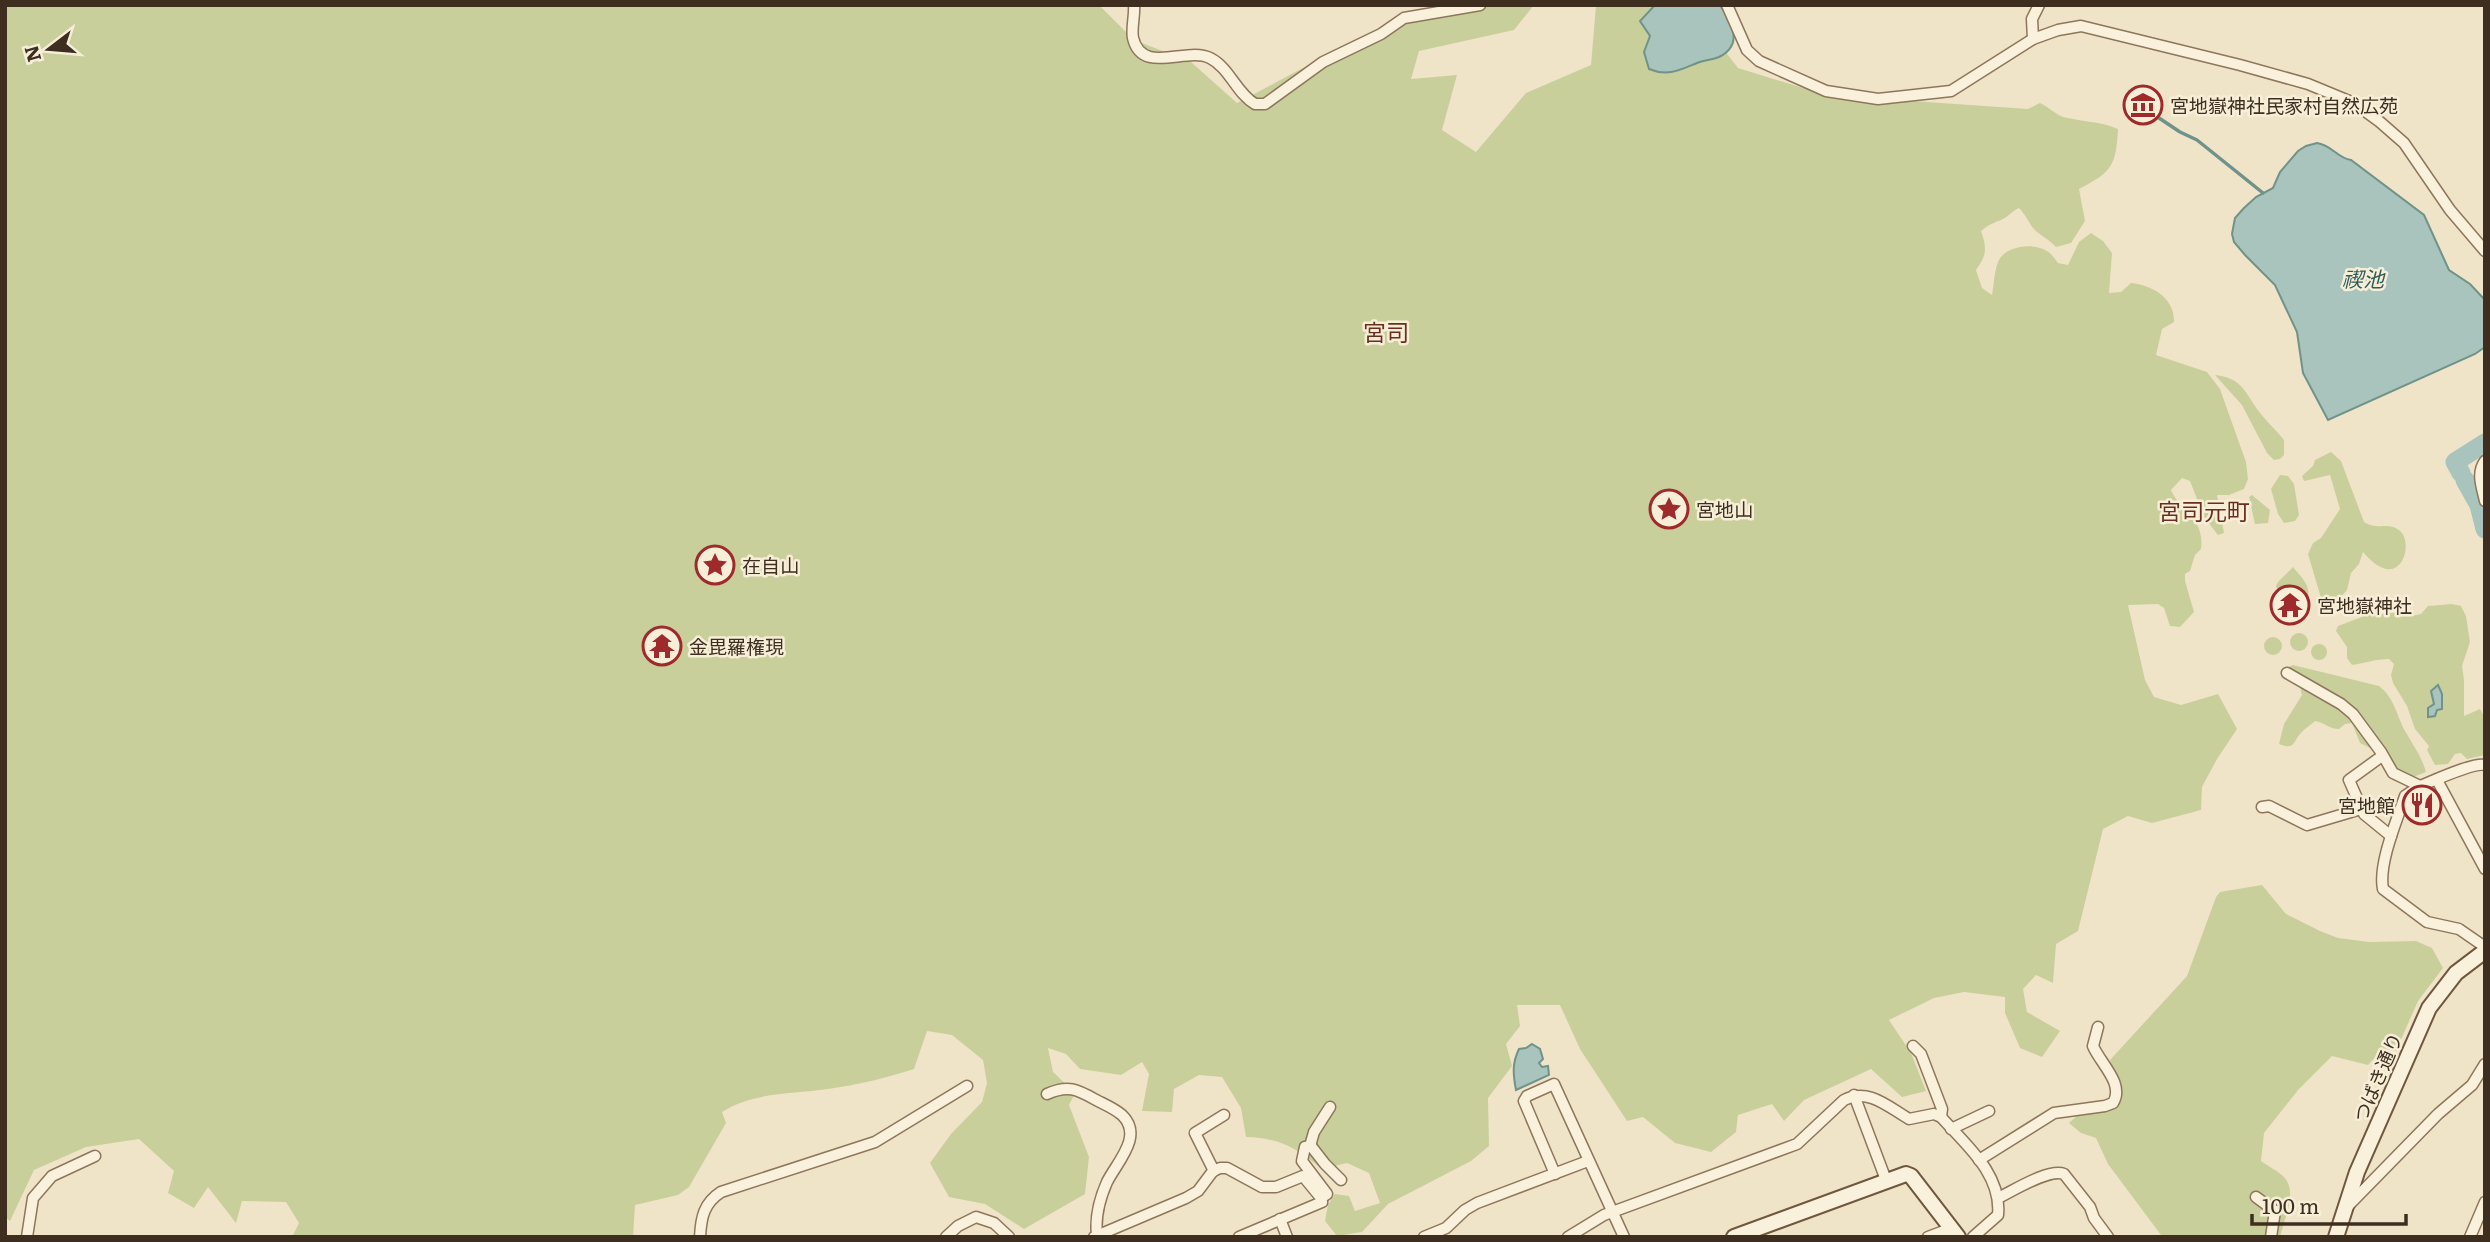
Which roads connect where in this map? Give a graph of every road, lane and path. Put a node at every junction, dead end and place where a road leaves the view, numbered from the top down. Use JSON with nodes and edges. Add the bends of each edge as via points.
{"nodes":[{"id":1,"x":1134,"y":5,"type":"edge"},
{"id":2,"x":1480,"y":5,"type":"edge"},
{"id":3,"x":1727,"y":5,"type":"edge"},
{"id":4,"x":2039,"y":5,"type":"edge"},
{"id":5,"x":2033,"y":39,"type":"junction"},
{"id":6,"x":2485,"y":251,"type":"edge"},
{"id":7,"x":2485,"y":461,"type":"edge"},
{"id":8,"x":2485,"y":501,"type":"edge"},
{"id":9,"x":2287,"y":673,"type":"dead end"},
{"id":10,"x":2382,"y":756,"type":"junction"},
{"id":11,"x":2485,"y":765,"type":"edge"},
{"id":12,"x":2437,"y":780,"type":"junction"},
{"id":13,"x":2420,"y":786,"type":"junction"},
{"id":14,"x":2262,"y":807,"type":"dead end"},
{"id":15,"x":2361,"y":809,"type":"junction"},
{"id":16,"x":2391,"y":836,"type":"junction"},
{"id":17,"x":2485,"y":869,"type":"edge"},
{"id":18,"x":2485,"y":949,"type":"edge"},
{"id":19,"x":2098,"y":1027,"type":"dead end"},
{"id":20,"x":1913,"y":1046,"type":"dead end"},
{"id":21,"x":2485,"y":1064,"type":"edge"},
{"id":22,"x":967,"y":1086,"type":"dead end"},
{"id":23,"x":1048,"y":1094,"type":"dead end"},
{"id":24,"x":1854,"y":1095,"type":"junction"},
{"id":25,"x":1330,"y":1107,"type":"dead end"},
{"id":26,"x":1989,"y":1111,"type":"dead end"},
{"id":27,"x":1224,"y":1115,"type":"dead end"},
{"id":28,"x":1941,"y":1117,"type":"junction"},
{"id":29,"x":1951,"y":1129,"type":"junction"},
{"id":30,"x":1310,"y":1146,"type":"junction"},
{"id":31,"x":95,"y":1156,"type":"dead end"},
{"id":32,"x":1979,"y":1160,"type":"junction"},
{"id":33,"x":1588,"y":1161,"type":"junction"},
{"id":34,"x":1214,"y":1171,"type":"junction"},
{"id":35,"x":1555,"y":1174,"type":"junction"},
{"id":36,"x":1341,"y":1180,"type":"dead end"},
{"id":37,"x":1886,"y":1180,"type":"junction"},
{"id":38,"x":2256,"y":1197,"type":"dead end"},
{"id":39,"x":1321,"y":1198,"type":"junction"},
{"id":40,"x":1998,"y":1198,"type":"junction"},
{"id":41,"x":2485,"y":1202,"type":"edge"},
{"id":42,"x":1612,"y":1212,"type":"junction"},
{"id":43,"x":2342,"y":1213,"type":"junction"},
{"id":44,"x":1280,"y":1219,"type":"junction"},
{"id":45,"x":1955,"y":1232,"type":"edge"},
{"id":46,"x":1096,"y":1236,"type":"edge"},
{"id":47,"x":27,"y":1237,"type":"edge"},
{"id":48,"x":700,"y":1237,"type":"edge"},
{"id":49,"x":946,"y":1237,"type":"edge"},
{"id":50,"x":1009,"y":1237,"type":"edge"},
{"id":51,"x":1239,"y":1237,"type":"edge"},
{"id":52,"x":1287,"y":1237,"type":"edge"},
{"id":53,"x":1424,"y":1237,"type":"edge"},
{"id":54,"x":1568,"y":1237,"type":"edge"},
{"id":55,"x":1624,"y":1237,"type":"edge"},
{"id":56,"x":1734,"y":1237,"type":"edge"},
{"id":57,"x":1928,"y":1237,"type":"edge"},
{"id":58,"x":1973,"y":1237,"type":"edge"},
{"id":59,"x":2108,"y":1237,"type":"edge"},
{"id":60,"x":2271,"y":1237,"type":"edge"},
{"id":61,"x":2336,"y":1237,"type":"edge"},
{"id":62,"x":2470,"y":1237,"type":"edge"}],
"edges":[{"from":1,"to":2,"type":"street","via":[[1134,41],[1144,54],[1164,59],[1208,56],[1238,90],[1255,104],[1265,104],[1323,62],[1404,18]]},
{"from":3,"to":5,"type":"street","via":[[1747,50],[1759,61],[1826,91],[1878,100],[1951,90]]},
{"from":4,"to":5,"type":"street","via":[[2032,19]]},
{"from":5,"to":6,"type":"street","via":[[2081,26],[2240,65],[2342,98],[2404,144]]},
{"from":7,"to":8,"type":"street","via":[[2480,468]]},
{"from":9,"to":10,"type":"street","via":[[2353,714]]},
{"from":10,"to":13,"type":"street","via":[[2393,773]]},
{"from":10,"to":15,"type":"street","via":[[2349,780]]},
{"from":11,"to":12,"type":"street","via":[[2469,766]]},
{"from":12,"to":13,"type":"street"},
{"from":12,"to":17,"type":"street"},
{"from":13,"to":16,"type":"street","via":[[2404,796]]},
{"from":14,"to":15,"type":"street","via":[[2308,825]]},
{"from":15,"to":16,"type":"street"},
{"from":16,"to":18,"type":"street","via":[[2381,880],[2384,889],[2427,922],[2459,929]]},
{"from":18,"to":43,"type":"main road","name":"つばき通り","via":[[2456,973],[2429,1008]]},
{"from":19,"to":32,"type":"street","via":[[2093,1046],[2118,1091],[2113,1103],[2054,1113]]},
{"from":20,"to":28,"type":"street","via":[[1921,1054],[1942,1108]]},
{"from":21,"to":43,"type":"street","via":[[2472,1085]]},
{"from":22,"to":48,"type":"street","via":[[868,1145],[721,1192],[703,1212]]},
{"from":23,"to":46,"type":"street","via":[[1072,1089],[1120,1113],[1129,1128],[1128,1147],[1102,1195]]},
{"from":24,"to":28,"type":"street","via":[[1866,1094],[1909,1119]]},
{"from":24,"to":37,"type":"street"},
{"from":24,"to":42,"type":"street","via":[[1797,1144]]},
{"from":25,"to":30,"type":"street"},
{"from":26,"to":29,"type":"street"},
{"from":27,"to":34,"type":"street","via":[[1195,1133]]},
{"from":28,"to":29,"type":"street"},
{"from":29,"to":32,"type":"street"},
{"from":30,"to":36,"type":"street"},
{"from":30,"to":39,"type":"street","via":[[1305,1147],[1302,1161],[1327,1194]]},
{"from":31,"to":47,"type":"street","via":[[52,1176],[33,1198]]},
{"from":32,"to":40,"type":"street","via":[[1996,1186]]},
{"from":33,"to":35,"type":"street"},
{"from":33,"to":35,"type":"street","via":[[1554,1084],[1524,1101]]},
{"from":33,"to":42,"type":"street"},
{"from":34,"to":39,"type":"street","via":[[1227,1168],[1262,1187],[1276,1187],[1303,1176]]},
{"from":34,"to":46,"type":"street","via":[[1186,1198]]},
{"from":35,"to":53,"type":"street","via":[[1477,1203],[1446,1228]]},
{"from":37,"to":45,"type":"main road","via":[[1911,1176]]},
{"from":37,"to":56,"type":"main road"},
{"from":38,"to":60,"type":"street","via":[[2274,1211]]},
{"from":39,"to":44,"type":"street","via":[[1322,1202]]},
{"from":40,"to":58,"type":"street","via":[[1998,1215]]},
{"from":40,"to":59,"type":"street","via":[[2044,1176],[2064,1174]]},
{"from":41,"to":62,"type":"street"},
{"from":42,"to":54,"type":"street"},
{"from":42,"to":55,"type":"street"},
{"from":43,"to":61,"type":"main road","name":"つばき通り"},
{"from":44,"to":51,"type":"street"},
{"from":44,"to":52,"type":"street"},
{"from":45,"to":57,"type":"street"},
{"from":49,"to":50,"type":"street","via":[[976,1217],[994,1223]]}]}
